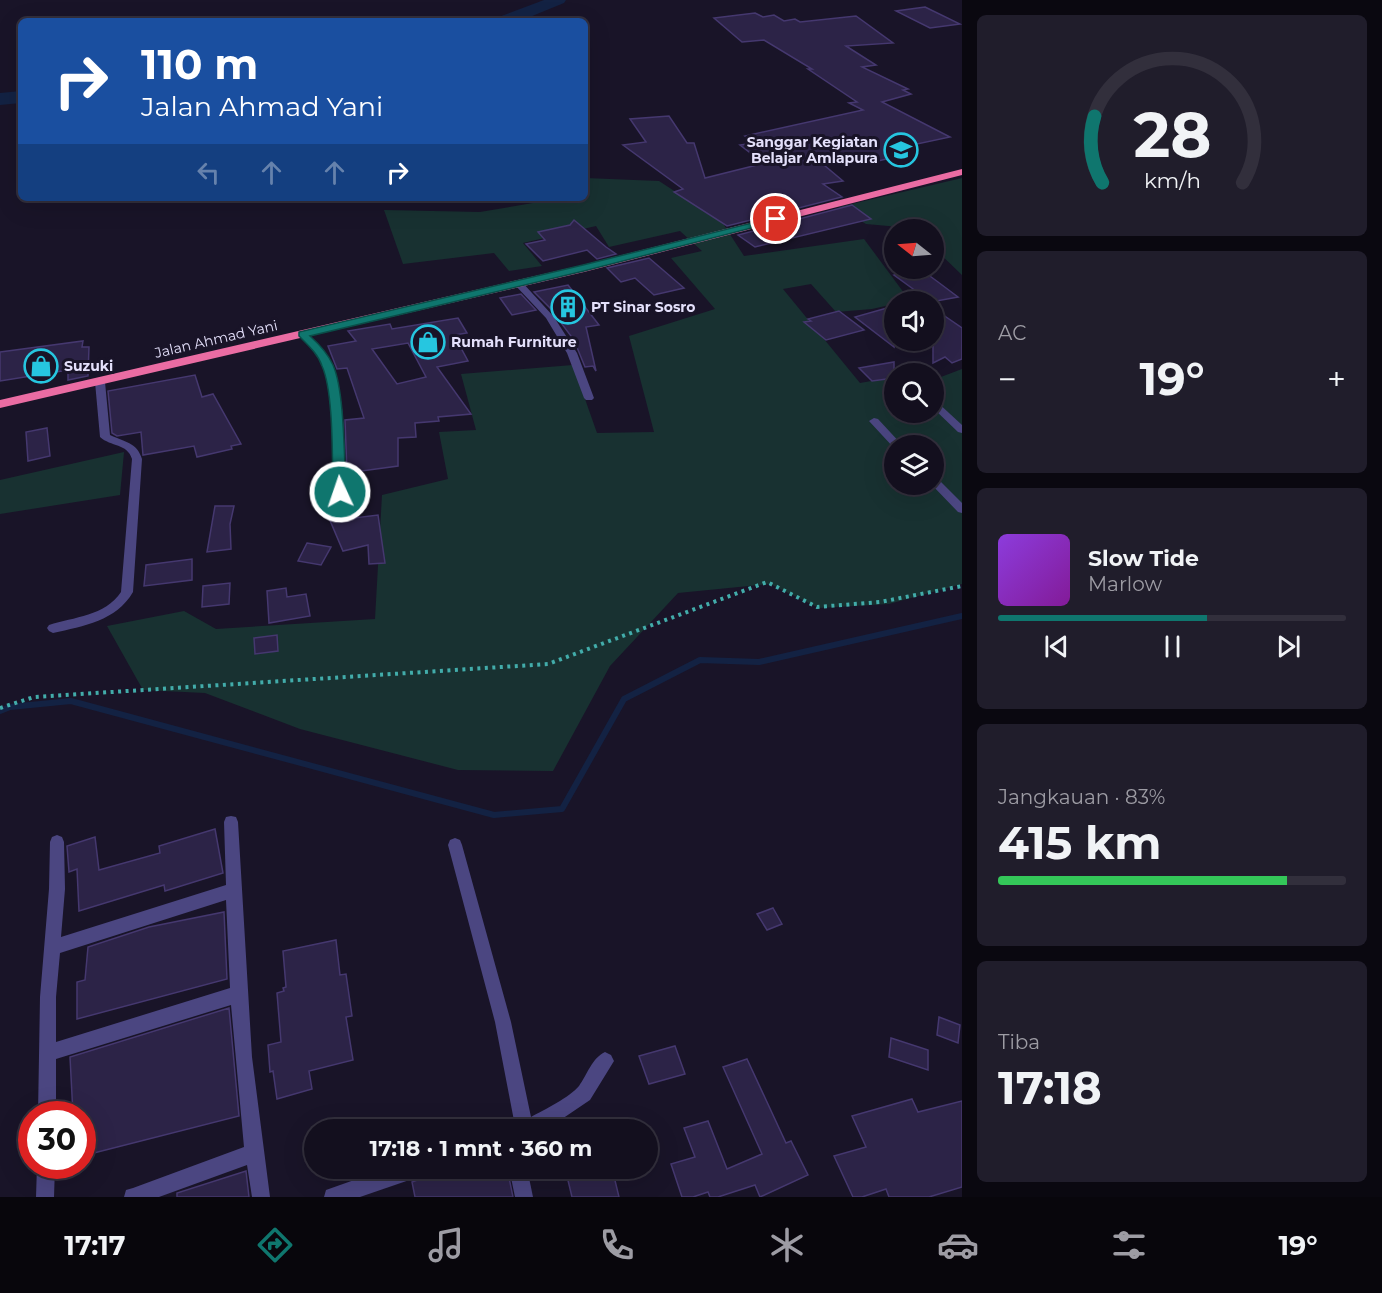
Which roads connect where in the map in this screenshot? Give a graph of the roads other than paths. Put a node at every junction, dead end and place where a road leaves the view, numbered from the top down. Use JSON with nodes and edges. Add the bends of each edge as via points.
{"nodes":[{"id":1,"x":962,"y":172,"type":"edge"},
{"id":2,"x":518,"y":283,"type":"junction"},
{"id":3,"x":303,"y":334,"type":"junction"},
{"id":4,"x":100,"y":382,"type":"junction"},
{"id":5,"x":589,"y":398,"type":"dead end"},
{"id":6,"x":0,"y":405,"type":"edge"},
{"id":7,"x":944,"y":413,"type":"edge"},
{"id":8,"x":874,"y":422,"type":"dead end"},
{"id":9,"x":962,"y":430,"type":"edge"},
{"id":10,"x":887,"y":435,"type":"edge"},
{"id":11,"x":944,"y":491,"type":"edge"},
{"id":12,"x":340,"y":492,"type":"dead end"},
{"id":13,"x":962,"y":509,"type":"edge"},
{"id":14,"x":53,"y":628,"type":"dead end"},
{"id":15,"x":231,"y":822,"type":"dead end"},
{"id":16,"x":57,"y":842,"type":"dead end"},
{"id":17,"x":455,"y":845,"type":"dead end"},
{"id":18,"x":234,"y":890,"type":"junction"},
{"id":19,"x":51,"y":948,"type":"junction"},
{"id":20,"x":239,"y":994,"type":"junction"},
{"id":21,"x":47,"y":1053,"type":"junction"},
{"id":22,"x":605,"y":1061,"type":"dead end"},
{"id":23,"x":47,"y":1101,"type":"edge"},
{"id":24,"x":521,"y":1119,"type":"edge"},
{"id":25,"x":544,"y":1119,"type":"edge"},
{"id":26,"x":254,"y":1153,"type":"junction"},
{"id":27,"x":46,"y":1179,"type":"edge"},
{"id":28,"x":385,"y":1179,"type":"edge"},
{"id":29,"x":520,"y":1179,"type":"edge"},
{"id":30,"x":45,"y":1197,"type":"edge"},
{"id":31,"x":133,"y":1197,"type":"edge"},
{"id":32,"x":261,"y":1197,"type":"edge"},
{"id":33,"x":333,"y":1197,"type":"edge"},
{"id":34,"x":524,"y":1197,"type":"edge"}],
"edges":[{"from":1,"to":2,"type":"highway","name":"Jalan Ahmad Yani"},
{"from":2,"to":3,"type":"highway","name":"Jalan Ahmad Yani"},
{"from":2,"to":5,"type":"street","via":[[550,317],[572,354]]},
{"from":3,"to":4,"type":"highway","name":"Jalan Ahmad Yani"},
{"from":3,"to":12,"type":"street","via":[[328,366]]},
{"from":4,"to":6,"type":"highway","name":"Jalan Ahmad Yani"},
{"from":4,"to":14,"type":"street","via":[[105,437],[129,445],[137,459],[127,592],[114,608]]},
{"from":7,"to":9,"type":"street"},
{"from":8,"to":10,"type":"street"},
{"from":11,"to":13,"type":"street"},
{"from":15,"to":18,"type":"street"},
{"from":16,"to":19,"type":"street"},
{"from":17,"to":24,"type":"street","via":[[503,1022]]},
{"from":18,"to":19,"type":"street"},
{"from":18,"to":20,"type":"street"},
{"from":19,"to":21,"type":"street"},
{"from":20,"to":21,"type":"street"},
{"from":20,"to":26,"type":"street"},
{"from":21,"to":23,"type":"street"},
{"from":22,"to":25,"type":"street","via":[[584,1094]]},
{"from":26,"to":31,"type":"street"},
{"from":26,"to":32,"type":"street"},
{"from":27,"to":30,"type":"street"},
{"from":28,"to":33,"type":"street"},
{"from":29,"to":34,"type":"street"}]}
